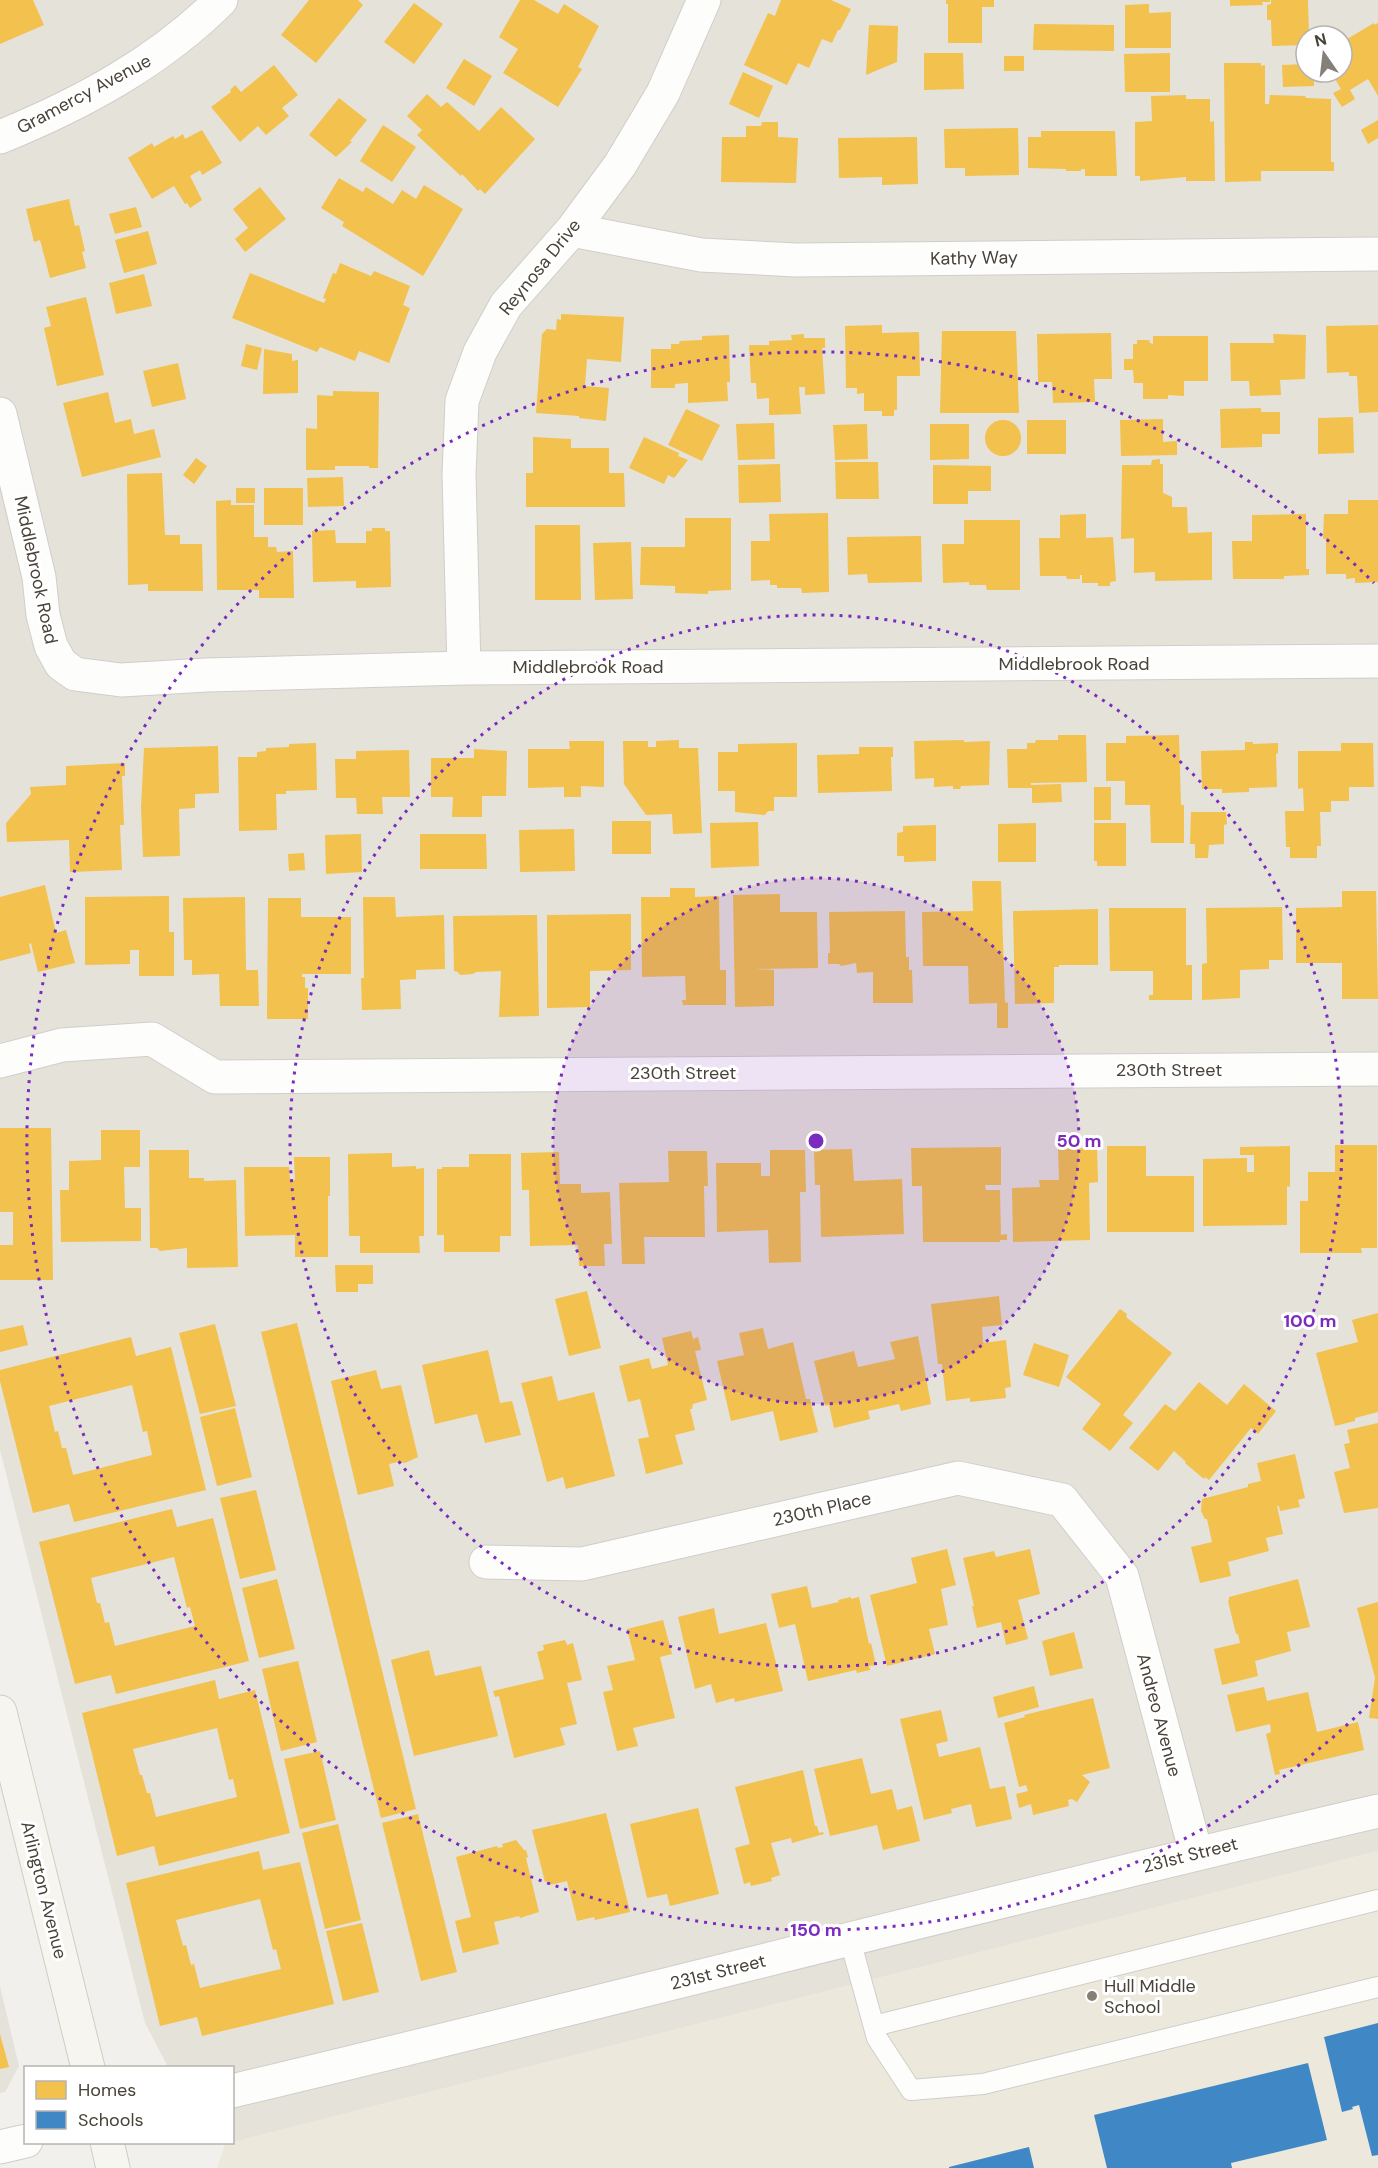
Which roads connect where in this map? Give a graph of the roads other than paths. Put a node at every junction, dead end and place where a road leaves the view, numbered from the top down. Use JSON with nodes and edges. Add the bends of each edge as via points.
{"nodes":[{"id":1,"x":221,"y":0,"type":"edge"},
{"id":2,"x":704,"y":0,"type":"edge"},
{"id":3,"x":0,"y":137,"type":"edge"},
{"id":4,"x":572,"y":230,"type":"junction"},
{"id":5,"x":1378,"y":254,"type":"edge"},
{"id":6,"x":0,"y":414,"type":"edge"},
{"id":7,"x":1378,"y":661,"type":"edge"},
{"id":8,"x":464,"y":668,"type":"junction"},
{"id":9,"x":0,"y":1060,"type":"edge"},
{"id":10,"x":1378,"y":1069,"type":"edge"},
{"id":11,"x":486,"y":1562,"type":"dead end"},
{"id":12,"x":1122,"y":1576,"type":"joint"},
{"id":13,"x":0,"y":1712,"type":"edge"},
{"id":14,"x":5,"y":1755,"type":"edge"},
{"id":15,"x":1378,"y":1811,"type":"edge"},
{"id":16,"x":1196,"y":1854,"type":"junction"},
{"id":17,"x":1378,"y":1900,"type":"edge"},
{"id":18,"x":850,"y":1940,"type":"junction"},
{"id":19,"x":1378,"y":1987,"type":"edge"},
{"id":20,"x":874,"y":2026,"type":"junction"},
{"id":21,"x":88,"y":2066,"type":"edge"},
{"id":22,"x":234,"y":2091,"type":"edge"},
{"id":23,"x":24,"y":2141,"type":"edge"},
{"id":24,"x":107,"y":2144,"type":"edge"},
{"id":25,"x":0,"y":2147,"type":"edge"},
{"id":26,"x":113,"y":2168,"type":"edge"}],
"edges":[{"from":1,"to":3,"type":"street","name":"Gramercy Avenue","via":[[194,27],[141,67],[45,119]]},
{"from":2,"to":4,"type":"street","name":"Reynosa Drive","via":[[663,93],[620,165]]},
{"from":4,"to":5,"type":"street","name":"Kathy Way","via":[[701,255],[796,260]]},
{"from":4,"to":8,"type":"street","name":"Reynosa Drive","via":[[506,305],[480,352],[462,401],[459,474]]},
{"from":6,"to":8,"type":"street","name":"Middlebrook Road","via":[[39,577],[51,646],[61,664],[75,674],[121,680]]},
{"from":7,"to":8,"type":"street","name":"Middlebrook Road"},
{"from":9,"to":10,"type":"street","name":"230th Street","via":[[62,1045],[152,1039],[215,1077]]},
{"from":11,"to":12,"type":"street","name":"230th Place","via":[[582,1564],[958,1478],[1062,1500]]},
{"from":12,"to":16,"type":"street","name":"Andreo Avenue"},
{"from":13,"to":14,"type":"main road","name":"Arlington Avenue"},
{"from":14,"to":21,"type":"main road","name":"Arlington Avenue"},
{"from":15,"to":16,"type":"street","name":"231st Street"},
{"from":16,"to":18,"type":"street","name":"231st Street"},
{"from":17,"to":20,"type":"lane"},
{"from":18,"to":20,"type":"lane"},
{"from":18,"to":22,"type":"street","name":"231st Street"},
{"from":19,"to":20,"type":"lane","via":[[983,2084],[911,2090],[877,2038]]},
{"from":23,"to":25,"type":"street"},
{"from":24,"to":26,"type":"main road"}]}
